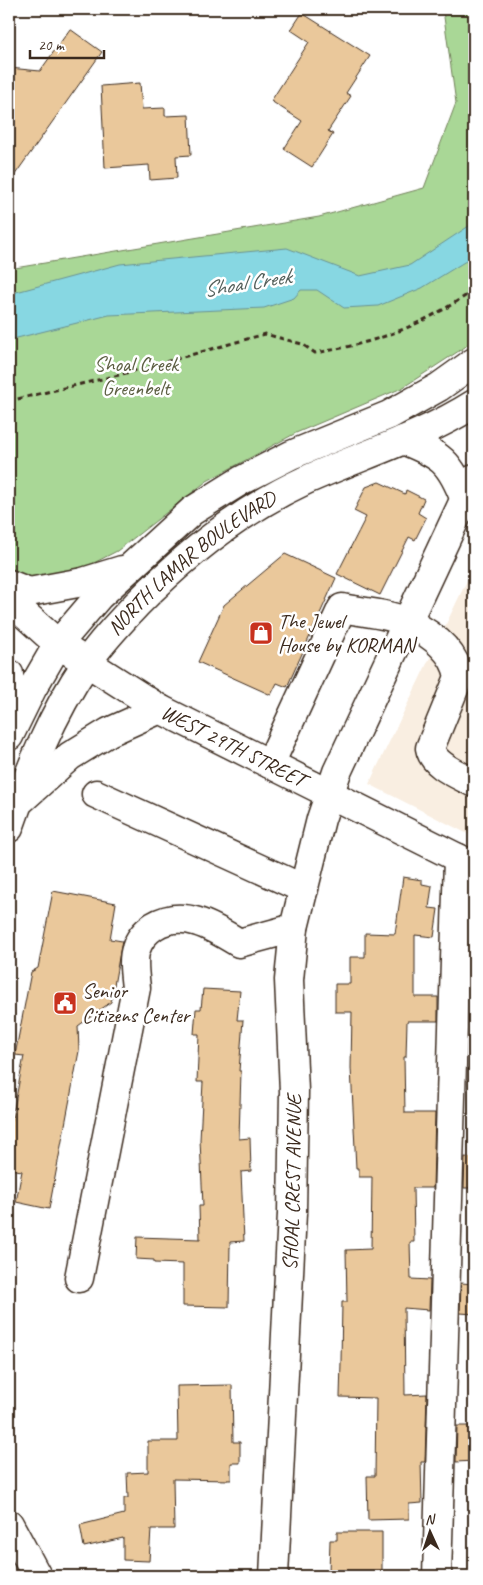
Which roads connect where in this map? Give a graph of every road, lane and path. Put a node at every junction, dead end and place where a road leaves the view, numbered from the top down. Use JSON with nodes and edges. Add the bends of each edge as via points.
{"nodes":[{"id":1,"x":474,"y":290,"type":"edge"},
{"id":2,"x":474,"y":362,"type":"edge"},
{"id":3,"x":9,"y":401,"type":"edge"},
{"id":4,"x":474,"y":404,"type":"edge"},
{"id":5,"x":403,"y":440,"type":"junction"},
{"id":6,"x":470,"y":489,"type":"edge"},
{"id":7,"x":129,"y":568,"type":"junction"},
{"id":8,"x":9,"y":584,"type":"edge"},
{"id":9,"x":9,"y":600,"type":"edge"},
{"id":10,"x":407,"y":622,"type":"junction"},
{"id":11,"x":58,"y":644,"type":"junction"},
{"id":12,"x":86,"y":664,"type":"junction"},
{"id":13,"x":9,"y":674,"type":"edge"},
{"id":14,"x":160,"y":709,"type":"junction"},
{"id":15,"x":9,"y":735,"type":"edge"},
{"id":16,"x":270,"y":764,"type":"junction"},
{"id":17,"x":474,"y":783,"type":"edge"},
{"id":18,"x":329,"y":793,"type":"junction"},
{"id":19,"x":96,"y":794,"type":"dead end"},
{"id":20,"x":13,"y":816,"type":"edge"},
{"id":21,"x":466,"y":862,"type":"edge"},
{"id":22,"x":304,"y":889,"type":"junction"},
{"id":23,"x":294,"y":928,"type":"junction"},
{"id":24,"x":80,"y":1278,"type":"dead end"},
{"id":25,"x":9,"y":1524,"type":"edge"},
{"id":26,"x":37,"y":1576,"type":"edge"},
{"id":27,"x":274,"y":1576,"type":"edge"},
{"id":28,"x":437,"y":1576,"type":"edge"}],
"edges":[{"from":1,"to":3,"type":"path","via":[[442,312],[397,333],[342,348],[315,352],[302,344],[264,334],[119,375]]},
{"from":2,"to":7,"type":"street","name":"NORTH LAMAR BOULEVARD","via":[[439,387],[389,415],[291,455],[242,480],[192,511]]},
{"from":4,"to":5,"type":"street","name":"NORTH LAMAR BOULEVARD"},
{"from":5,"to":6,"type":"street","via":[[432,452]]},
{"from":5,"to":12,"type":"street","name":"NORTH LAMAR BOULEVARD","via":[[305,480],[211,535],[166,574]]},
{"from":6,"to":10,"type":"street","name":"SHOAL CREST AVENUE"},
{"from":7,"to":8,"type":"street","via":[[84,582],[29,592]]},
{"from":7,"to":11,"type":"street","name":"NORTH LAMAR BOULEVARD","via":[[98,596]]},
{"from":9,"to":11,"type":"street","name":"WEST 29TH STREET"},
{"from":10,"to":16,"type":"street","via":[[342,608]]},
{"from":10,"to":17,"type":"street","via":[[441,645],[458,667],[459,677],[430,748],[431,756]]},
{"from":10,"to":18,"type":"street","name":"SHOAL CREST AVENUE"},
{"from":11,"to":12,"type":"street","name":"WEST 29TH STREET"},
{"from":11,"to":15,"type":"street","name":"NORTH LAMAR BOULEVARD"},
{"from":12,"to":14,"type":"street","name":"WEST 29TH STREET"},
{"from":12,"to":20,"type":"street","name":"NORTH LAMAR BOULEVARD","via":[[40,748]]},
{"from":13,"to":15,"type":"street"},
{"from":14,"to":16,"type":"street","name":"WEST 29TH STREET"},
{"from":14,"to":20,"type":"street","via":[[108,732],[70,756]]},
{"from":16,"to":18,"type":"street","name":"WEST 29TH STREET"},
{"from":18,"to":21,"type":"street","name":"WEST 29TH STREET"},
{"from":18,"to":22,"type":"street","name":"SHOAL CREST AVENUE"},
{"from":19,"to":22,"type":"street"},
{"from":21,"to":28,"type":"street"},
{"from":22,"to":23,"type":"street","name":"SHOAL CREST AVENUE"},
{"from":23,"to":24,"type":"street","via":[[239,943],[211,926],[188,919],[166,919],[145,932],[135,951],[136,988]]},
{"from":23,"to":27,"type":"street","name":"SHOAL CREST AVENUE","via":[[289,980],[294,1090],[292,1213]]},
{"from":25,"to":26,"type":"street"}]}
